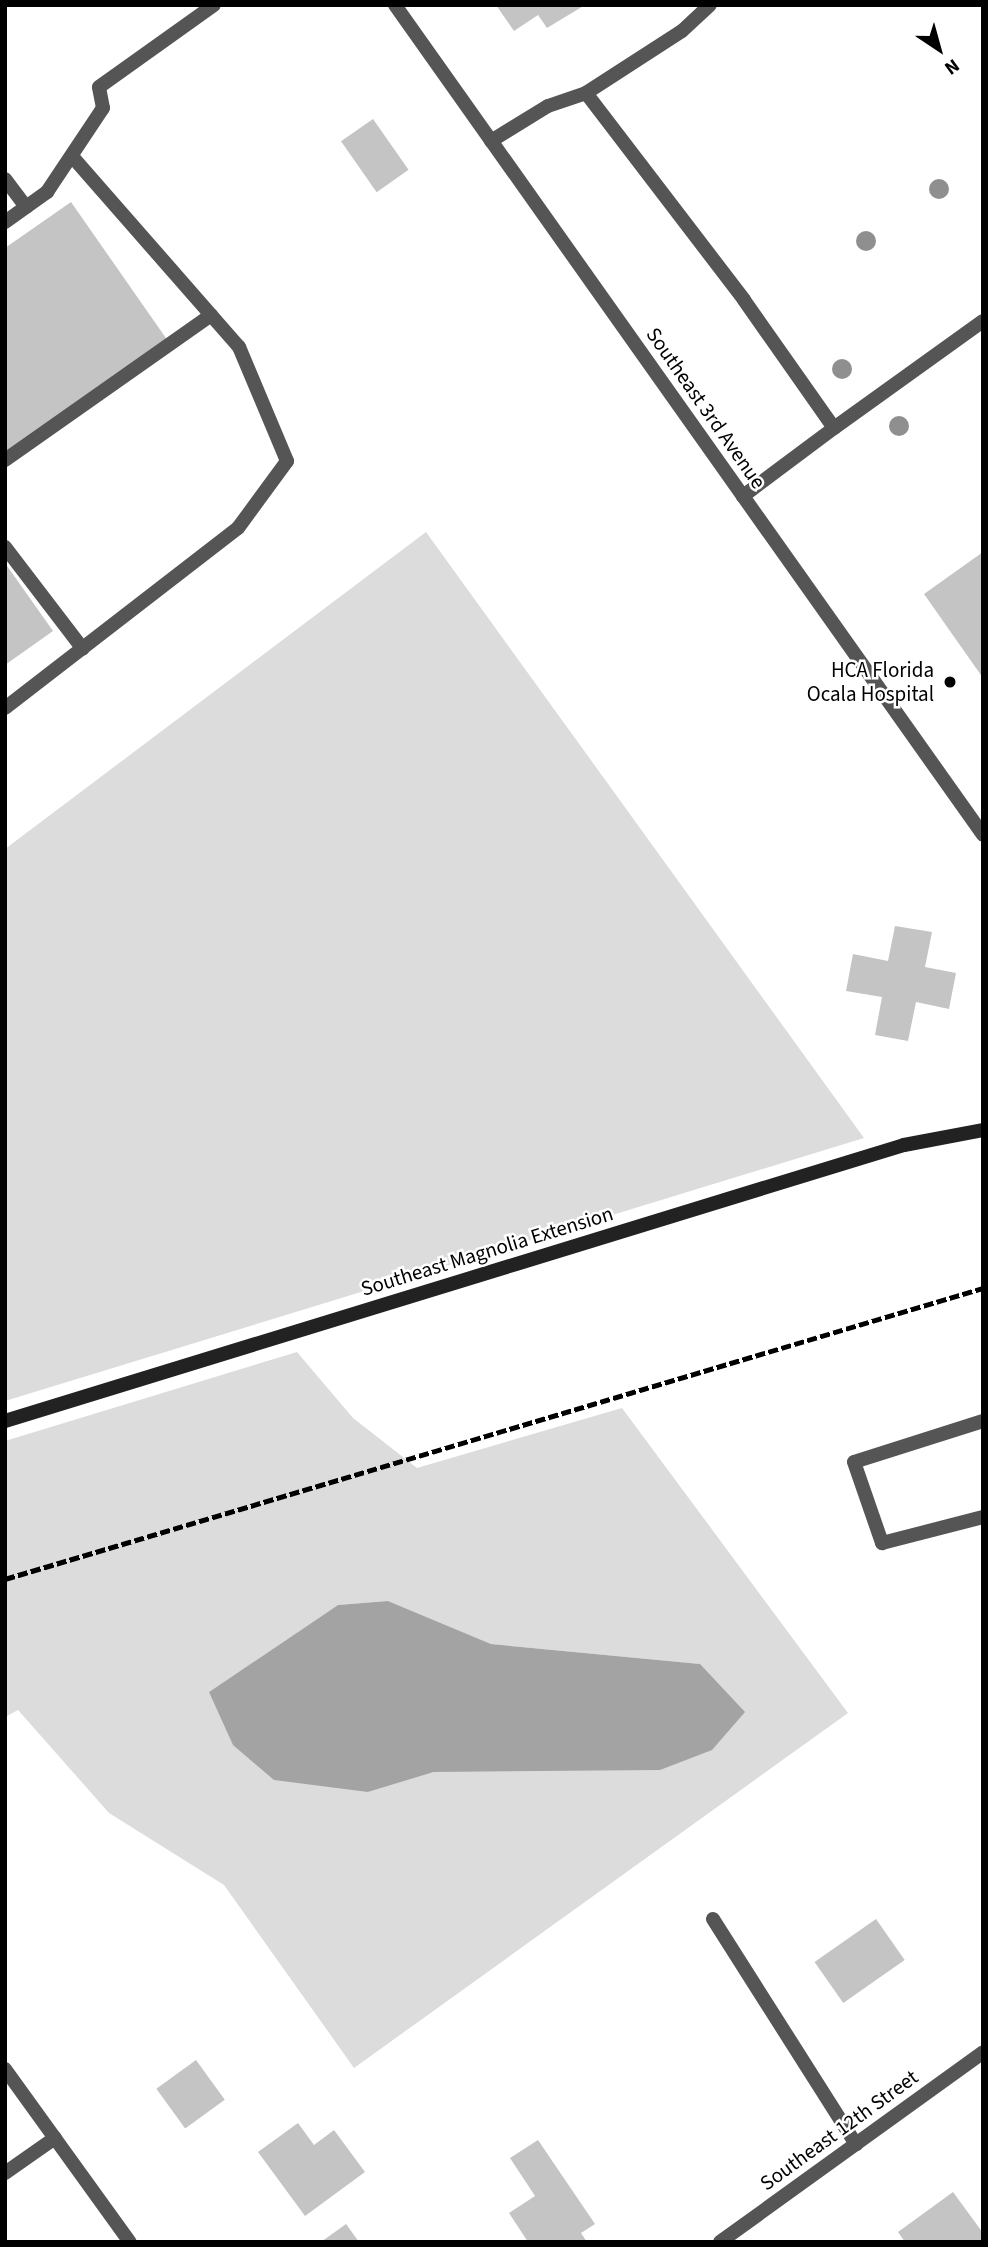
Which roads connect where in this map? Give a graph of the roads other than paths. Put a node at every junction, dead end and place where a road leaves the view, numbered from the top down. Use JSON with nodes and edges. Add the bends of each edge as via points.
{"nodes":[{"id":1,"x":215,"y":5,"type":"edge"},
{"id":2,"x":396,"y":5,"type":"edge"},
{"id":3,"x":710,"y":5,"type":"edge"},
{"id":4,"x":586,"y":93,"type":"junction"},
{"id":5,"x":491,"y":141,"type":"junction"},
{"id":6,"x":72,"y":156,"type":"junction"},
{"id":7,"x":5,"y":179,"type":"edge"},
{"id":8,"x":26,"y":207,"type":"junction"},
{"id":9,"x":5,"y":222,"type":"edge"},
{"id":10,"x":211,"y":315,"type":"junction"},
{"id":11,"x":983,"y":321,"type":"edge"},
{"id":12,"x":834,"y":428,"type":"junction"},
{"id":13,"x":5,"y":460,"type":"edge"},
{"id":14,"x":743,"y":496,"type":"junction"},
{"id":15,"x":5,"y":547,"type":"edge"},
{"id":16,"x":83,"y":649,"type":"junction"},
{"id":17,"x":5,"y":708,"type":"edge"},
{"id":18,"x":982,"y":834,"type":"edge"},
{"id":19,"x":983,"y":1130,"type":"edge"},
{"id":20,"x":5,"y":1421,"type":"edge"},
{"id":21,"x":983,"y":1421,"type":"edge"},
{"id":22,"x":983,"y":1517,"type":"edge"},
{"id":23,"x":713,"y":1919,"type":"dead end"},
{"id":24,"x":983,"y":2052,"type":"edge"},
{"id":25,"x":5,"y":2069,"type":"edge"},
{"id":26,"x":55,"y":2138,"type":"junction"},
{"id":27,"x":856,"y":2144,"type":"junction"},
{"id":28,"x":5,"y":2173,"type":"edge"},
{"id":29,"x":130,"y":2242,"type":"edge"},
{"id":30,"x":720,"y":2242,"type":"edge"}],
"edges":[{"from":1,"to":6,"type":"street","via":[[99,87],[103,108]]},
{"from":2,"to":5,"type":"street","name":"Southeast 3rd Avenue"},
{"from":3,"to":4,"type":"street","via":[[682,31]]},
{"from":4,"to":5,"type":"street","via":[[548,106]]},
{"from":4,"to":12,"type":"street","via":[[744,300]]},
{"from":5,"to":14,"type":"street","name":"Southeast 3rd Avenue"},
{"from":6,"to":8,"type":"street","via":[[47,192]]},
{"from":6,"to":10,"type":"street"},
{"from":7,"to":8,"type":"street"},
{"from":8,"to":9,"type":"street"},
{"from":10,"to":13,"type":"street"},
{"from":10,"to":16,"type":"street","via":[[239,347],[286,461],[238,528]]},
{"from":11,"to":12,"type":"street"},
{"from":12,"to":14,"type":"street"},
{"from":14,"to":18,"type":"street","name":"Southeast 3rd Avenue"},
{"from":15,"to":16,"type":"street"},
{"from":16,"to":17,"type":"street"},
{"from":19,"to":20,"type":"main road","name":"Southeast Magnolia Extension","via":[[904,1145]]},
{"from":21,"to":22,"type":"street","via":[[854,1462],[881,1542]]},
{"from":23,"to":27,"type":"street"},
{"from":24,"to":27,"type":"street","name":"Southeast 12th Street"},
{"from":25,"to":26,"type":"street"},
{"from":26,"to":28,"type":"street"},
{"from":26,"to":29,"type":"street"},
{"from":27,"to":30,"type":"street","name":"Southeast 12th Street"}]}
